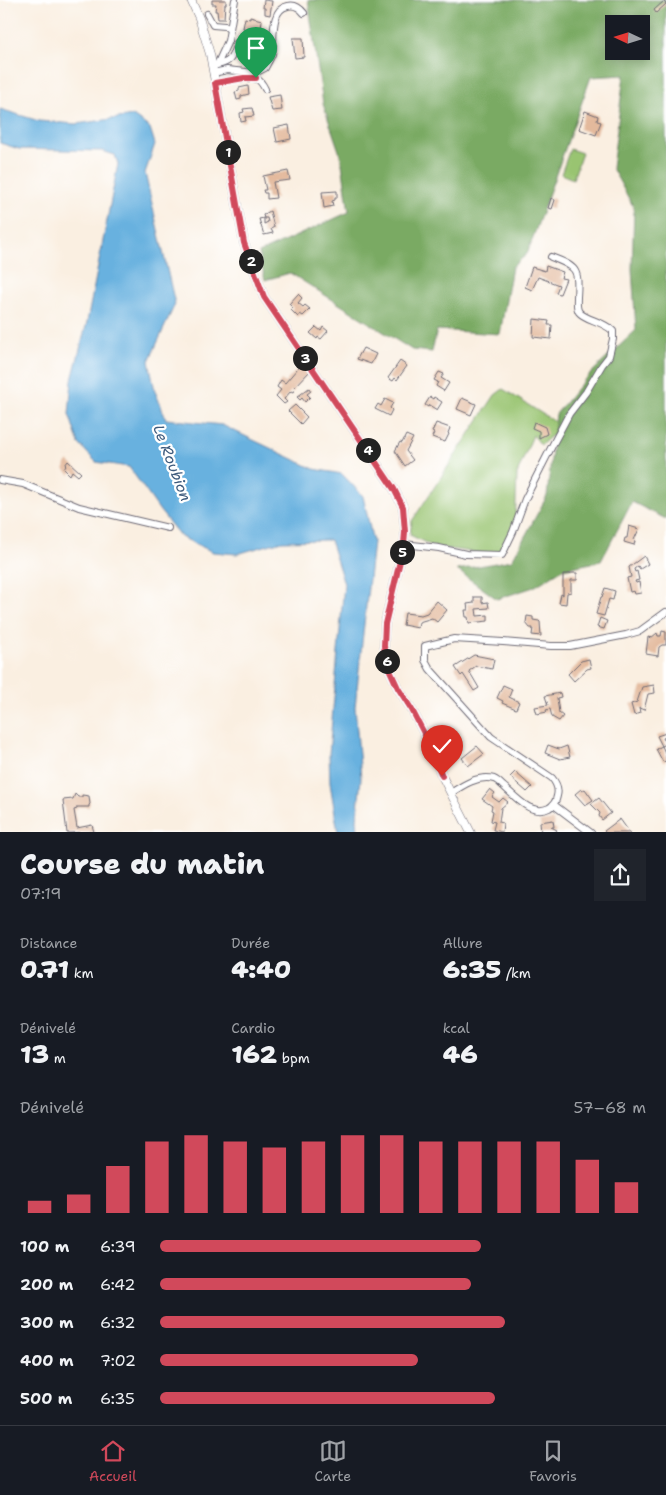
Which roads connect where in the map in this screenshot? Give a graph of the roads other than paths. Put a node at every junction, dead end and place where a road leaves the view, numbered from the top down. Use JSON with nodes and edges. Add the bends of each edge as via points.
{"nodes":[{"id":1,"x":191,"y":0,"type":"edge"},
{"id":2,"x":235,"y":0,"type":"edge"},
{"id":3,"x":304,"y":13,"type":"dead end"},
{"id":4,"x":207,"y":14,"type":"dead end"},
{"id":5,"x":230,"y":30,"type":"junction"},
{"id":6,"x":237,"y":43,"type":"dead end"},
{"id":7,"x":214,"y":68,"type":"junction"},
{"id":8,"x":215,"y":83,"type":"junction"},
{"id":9,"x":266,"y":89,"type":"dead end"},
{"id":10,"x":551,"y":257,"type":"dead end"},
{"id":11,"x":0,"y":480,"type":"edge"},
{"id":12,"x":168,"y":528,"type":"dead end"},
{"id":13,"x":404,"y":544,"type":"junction"},
{"id":14,"x":666,"y":612,"type":"edge"},
{"id":15,"x":450,"y":793,"type":"junction"},
{"id":16,"x":554,"y":805,"type":"junction"},
{"id":17,"x":471,"y":832,"type":"edge"},
{"id":18,"x":591,"y":832,"type":"edge"}],
"edges":[{"from":1,"to":7,"type":"street"},
{"from":2,"to":5,"type":"street"},
{"from":3,"to":7,"type":"street","via":[[292,5],[284,6],[278,12],[272,54],[265,68],[255,73]]},
{"from":4,"to":5,"type":"street","via":[[213,25]]},
{"from":5,"to":7,"type":"street"},
{"from":6,"to":7,"type":"street","via":[[229,61]]},
{"from":7,"to":8,"type":"street"},
{"from":8,"to":9,"type":"street","via":[[256,78]]},
{"from":8,"to":13,"type":"street","via":[[244,243],[264,297],[394,489],[403,507]]},
{"from":10,"to":13,"type":"street","via":[[572,266],[576,272],[580,314],[613,331],[609,356],[569,414],[525,498],[502,555],[466,554]]},
{"from":11,"to":12,"type":"street","via":[[23,484],[79,507]]},
{"from":13,"to":15,"type":"street","via":[[385,624],[387,664],[429,743]]},
{"from":14,"to":16,"type":"street","via":[[640,631],[570,646],[454,640],[426,646],[425,660],[430,669],[491,737],[552,778],[558,795]]},
{"from":15,"to":16,"type":"street","via":[[482,778],[496,779],[532,810],[546,810]]},
{"from":15,"to":17,"type":"street"},
{"from":16,"to":18,"type":"street"}]}
